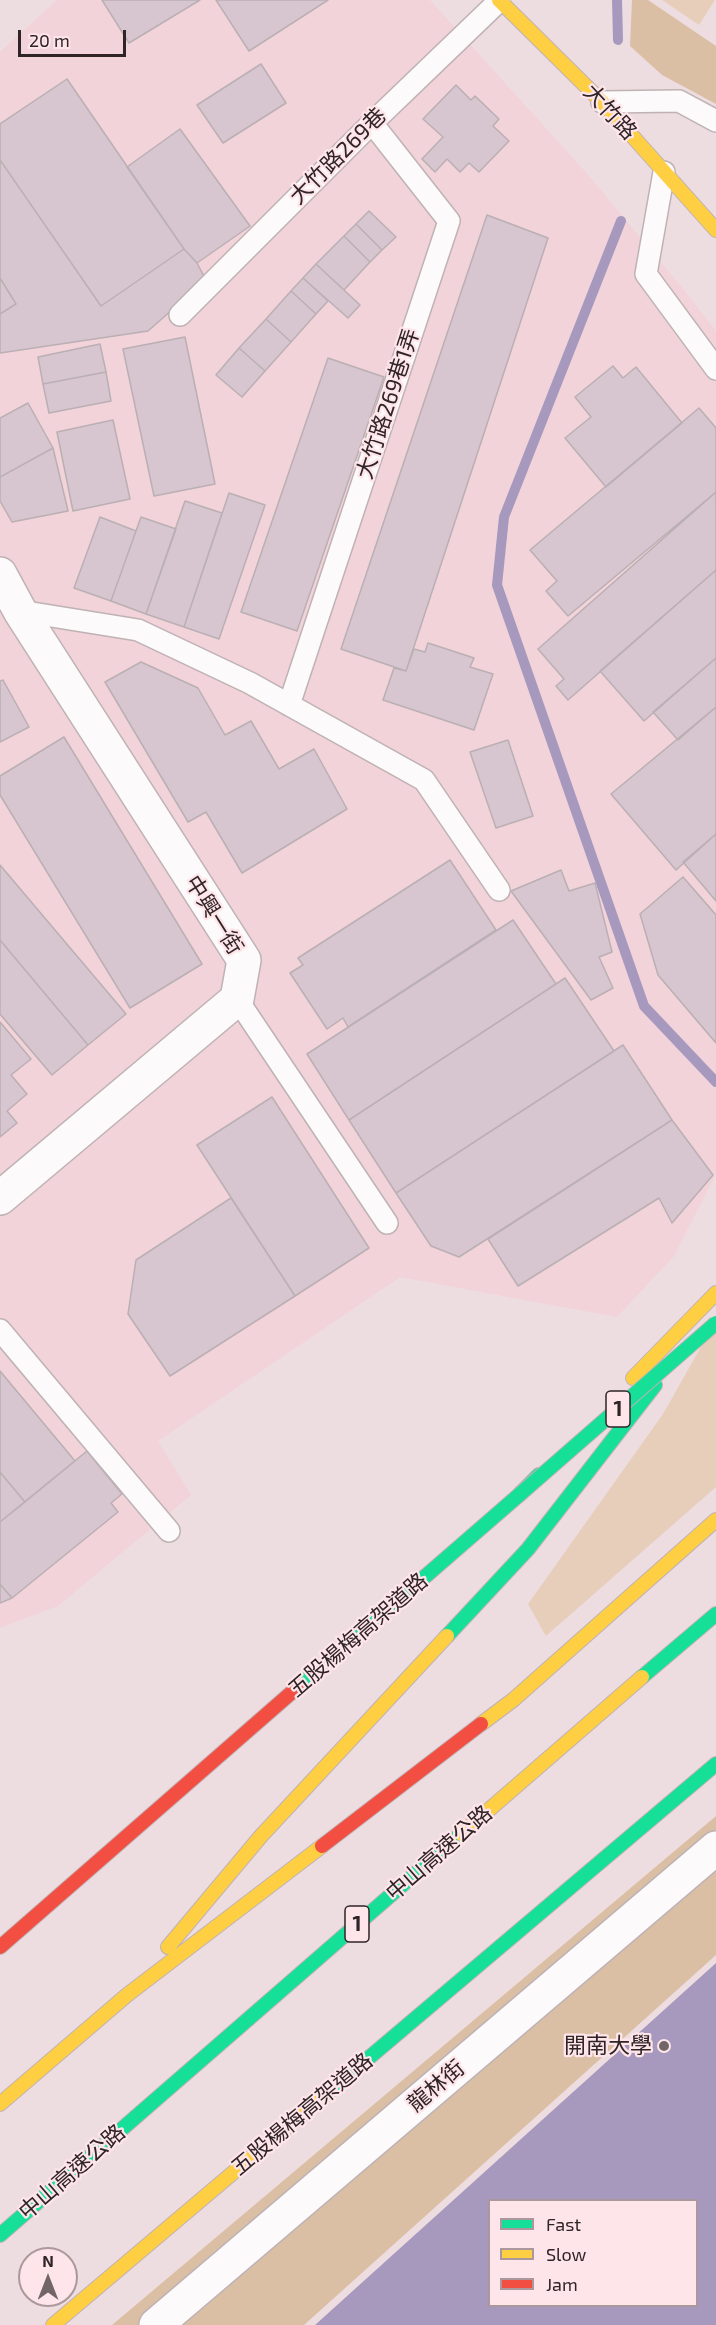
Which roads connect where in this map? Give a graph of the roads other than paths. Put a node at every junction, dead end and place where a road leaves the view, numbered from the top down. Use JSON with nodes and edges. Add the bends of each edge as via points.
{"nodes":[{"id":1,"x":499,"y":0,"type":"edge"},
{"id":2,"x":602,"y":102,"type":"junction"},
{"id":3,"x":716,"y":121,"type":"edge"},
{"id":4,"x":372,"y":123,"type":"junction"},
{"id":5,"x":664,"y":172,"type":"junction"},
{"id":6,"x":716,"y":230,"type":"edge"},
{"id":7,"x":180,"y":315,"type":"dead end"},
{"id":8,"x":716,"y":369,"type":"edge"},
{"id":9,"x":0,"y":574,"type":"edge"},
{"id":10,"x":20,"y":612,"type":"junction"},
{"id":11,"x":289,"y":705,"type":"junction"},
{"id":12,"x":499,"y":890,"type":"dead end"},
{"id":13,"x":237,"y":999,"type":"junction"},
{"id":14,"x":0,"y":1198,"type":"edge"},
{"id":15,"x":387,"y":1223,"type":"dead end"},
{"id":16,"x":716,"y":1293,"type":"edge"},
{"id":17,"x":716,"y":1301,"type":"edge"},
{"id":18,"x":716,"y":1323,"type":"edge"},
{"id":19,"x":0,"y":1330,"type":"edge"},
{"id":20,"x":519,"y":1495,"type":"junction"},
{"id":21,"x":716,"y":1520,"type":"edge"},
{"id":22,"x":169,"y":1531,"type":"dead end"},
{"id":23,"x":716,"y":1614,"type":"edge"},
{"id":24,"x":676,"y":1667,"type":"dead end"},
{"id":25,"x":568,"y":1740,"type":"junction"},
{"id":26,"x":716,"y":1764,"type":"edge"},
{"id":27,"x":716,"y":1848,"type":"edge"},
{"id":28,"x":0,"y":1947,"type":"edge"},
{"id":29,"x":128,"y":1995,"type":"junction"},
{"id":30,"x":0,"y":2104,"type":"edge"},
{"id":31,"x":0,"y":2235,"type":"edge"},
{"id":32,"x":53,"y":2325,"type":"edge"},
{"id":33,"x":156,"y":2325,"type":"edge"}],
"edges":[{"from":1,"to":2,"type":"main road","name":"大竹路"},
{"from":1,"to":4,"type":"lane","name":"大竹路269巷"},
{"from":2,"to":3,"type":"lane","via":[[679,101]]},
{"from":2,"to":5,"type":"main road","name":"大竹路"},
{"from":4,"to":7,"type":"lane","name":"大竹路269巷"},
{"from":4,"to":11,"type":"lane","name":"大竹路269巷1弄","via":[[448,221]]},
{"from":5,"to":6,"type":"main road","name":"大竹路"},
{"from":5,"to":8,"type":"lane","via":[[646,273]]},
{"from":9,"to":10,"type":"street","name":"中興一街"},
{"from":10,"to":11,"type":"lane","via":[[138,630]]},
{"from":10,"to":13,"type":"street","name":"中興一街","via":[[244,960]]},
{"from":11,"to":12,"type":"lane","via":[[424,780]]},
{"from":13,"to":14,"type":"street"},
{"from":13,"to":15,"type":"lane"},
{"from":16,"to":20,"type":"main road","bridge":true},
{"from":17,"to":29,"type":"main road","via":[[528,1549],[261,1836]]},
{"from":18,"to":20,"type":"main road","name":"五股楊梅高架道路","number":"1","bridge":true},
{"from":19,"to":22,"type":"lane"},
{"from":20,"to":28,"type":"main road","name":"五股楊梅高架道路","number":"1"},
{"from":21,"to":29,"type":"main road","via":[[513,1700]]},
{"from":23,"to":25,"type":"main road","name":"中山高速公路","number":"1"},
{"from":24,"to":25,"type":"main road"},
{"from":25,"to":31,"type":"main road","name":"中山高速公路","number":"1"},
{"from":26,"to":32,"type":"main road","name":"五股楊梅高架道路"},
{"from":27,"to":33,"type":"street","name":"龍林街"},
{"from":29,"to":30,"type":"main road"}]}
